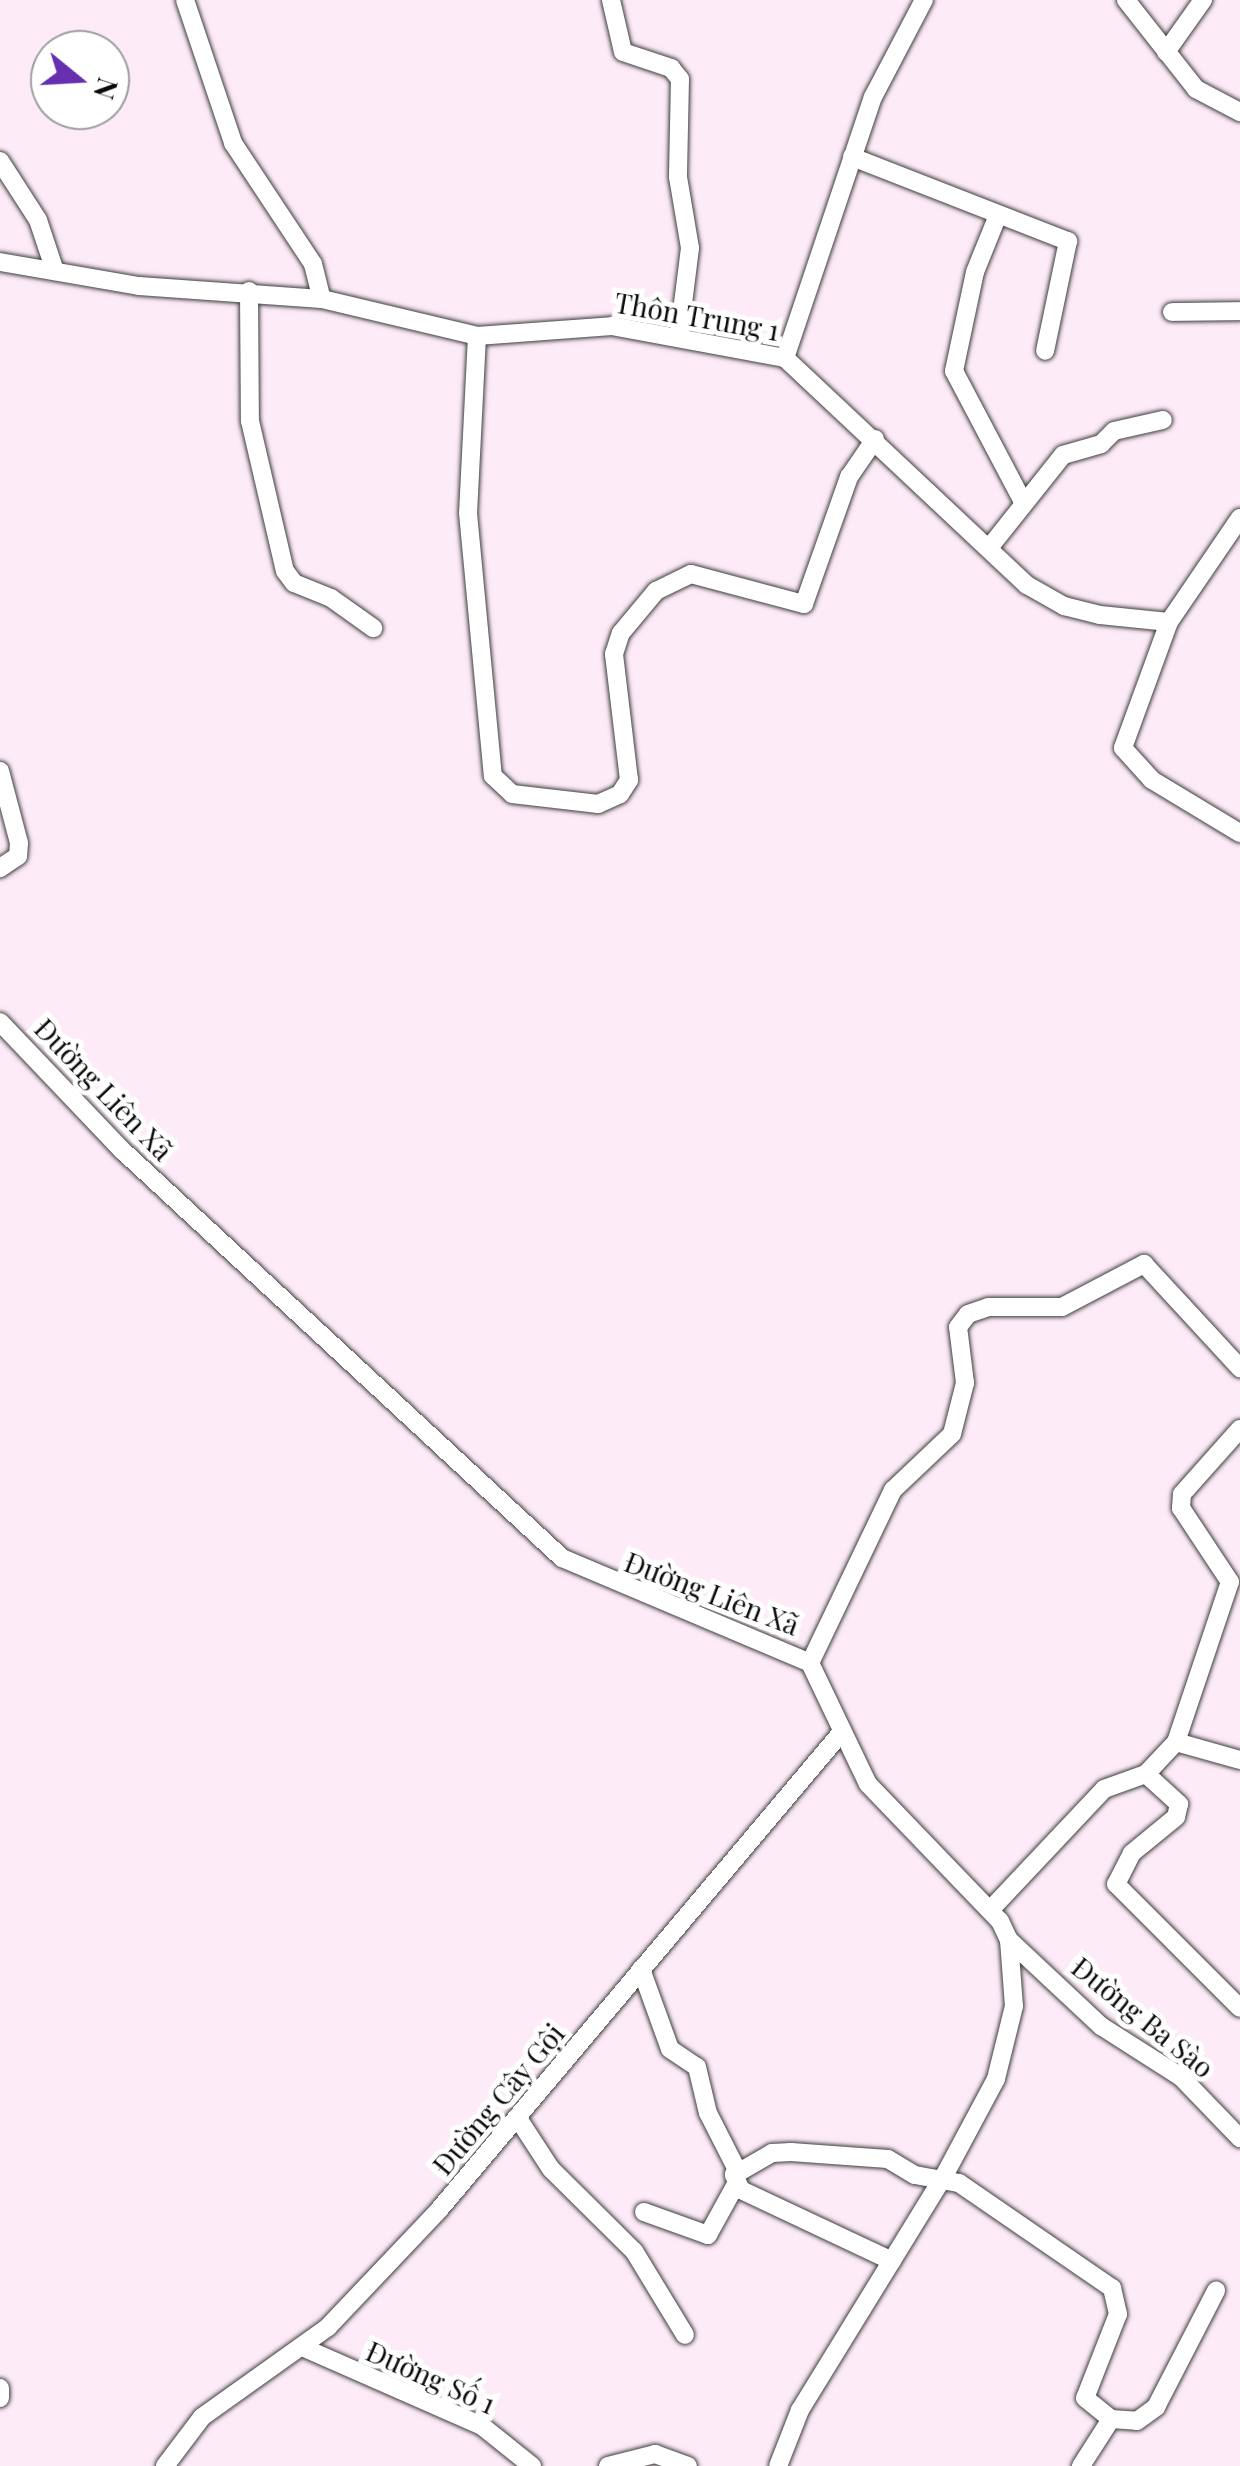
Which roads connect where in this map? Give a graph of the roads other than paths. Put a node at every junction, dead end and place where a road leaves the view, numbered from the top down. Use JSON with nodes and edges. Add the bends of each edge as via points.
{"nodes":[{"id":1,"x":184,"y":0,"type":"edge"},
{"id":2,"x":611,"y":0,"type":"edge"},
{"id":3,"x":924,"y":0,"type":"edge"},
{"id":4,"x":1126,"y":0,"type":"edge"},
{"id":5,"x":1203,"y":0,"type":"edge"},
{"id":6,"x":1166,"y":52,"type":"junction"},
{"id":7,"x":1240,"y":112,"type":"edge"},
{"id":8,"x":852,"y":157,"type":"junction"},
{"id":9,"x":0,"y":160,"type":"edge"},
{"id":10,"x":998,"y":215,"type":"junction"},
{"id":11,"x":0,"y":262,"type":"edge"},
{"id":12,"x":55,"y":272,"type":"junction"},
{"id":13,"x":249,"y":291,"type":"junction"},
{"id":14,"x":322,"y":299,"type":"junction"},
{"id":15,"x":1240,"y":311,"type":"edge"},
{"id":16,"x":1172,"y":312,"type":"dead end"},
{"id":17,"x":679,"y":335,"type":"junction"},
{"id":18,"x":477,"y":336,"type":"junction"},
{"id":19,"x":1045,"y":351,"type":"dead end"},
{"id":20,"x":785,"y":358,"type":"junction"},
{"id":21,"x":1163,"y":420,"type":"dead end"},
{"id":22,"x":875,"y":439,"type":"junction"},
{"id":23,"x":1023,"y":502,"type":"junction"},
{"id":24,"x":1240,"y":518,"type":"edge"},
{"id":25,"x":989,"y":548,"type":"junction"},
{"id":26,"x":1169,"y":622,"type":"junction"},
{"id":27,"x":373,"y":628,"type":"dead end"},
{"id":28,"x":0,"y":771,"type":"edge"},
{"id":29,"x":1240,"y":832,"type":"edge"},
{"id":30,"x":0,"y":868,"type":"edge"},
{"id":31,"x":0,"y":1022,"type":"edge"},
{"id":32,"x":1240,"y":1368,"type":"edge"},
{"id":33,"x":1240,"y":1429,"type":"edge"},
{"id":34,"x":810,"y":1663,"type":"junction"},
{"id":35,"x":841,"y":1733,"type":"junction"},
{"id":36,"x":1176,"y":1742,"type":"junction"},
{"id":37,"x":1240,"y":1760,"type":"edge"},
{"id":38,"x":1146,"y":1774,"type":"junction"},
{"id":39,"x":992,"y":1908,"type":"junction"},
{"id":40,"x":1009,"y":1940,"type":"junction"},
{"id":41,"x":642,"y":1969,"type":"junction"},
{"id":42,"x":1240,"y":2008,"type":"edge"},
{"id":43,"x":519,"y":2120,"type":"junction"},
{"id":44,"x":1240,"y":2138,"type":"edge"},
{"id":45,"x":944,"y":2176,"type":"junction"},
{"id":46,"x":736,"y":2178,"type":"junction"},
{"id":47,"x":644,"y":2212,"type":"dead end"},
{"id":48,"x":892,"y":2261,"type":"junction"},
{"id":49,"x":1216,"y":2291,"type":"dead end"},
{"id":50,"x":685,"y":2335,"type":"dead end"},
{"id":51,"x":302,"y":2347,"type":"junction"},
{"id":52,"x":0,"y":2388,"type":"edge"},
{"id":53,"x":0,"y":2398,"type":"edge"},
{"id":54,"x":1110,"y":2419,"type":"junction"},
{"id":55,"x":165,"y":2466,"type":"edge"},
{"id":56,"x":532,"y":2466,"type":"edge"},
{"id":57,"x":608,"y":2466,"type":"edge"},
{"id":58,"x":688,"y":2466,"type":"edge"},
{"id":59,"x":778,"y":2466,"type":"edge"},
{"id":60,"x":1082,"y":2466,"type":"edge"}],
"edges":[{"from":1,"to":14,"type":"street","via":[[233,143],[313,264]]},
{"from":2,"to":17,"type":"street","via":[[623,52],[670,68],[680,79],[678,176],[690,248]]},
{"from":3,"to":8,"type":"street","via":[[874,97]]},
{"from":4,"to":6,"type":"street"},
{"from":5,"to":6,"type":"street"},
{"from":6,"to":7,"type":"street","via":[[1196,89]]},
{"from":8,"to":10,"type":"street"},
{"from":8,"to":20,"type":"street"},
{"from":9,"to":12,"type":"street","via":[[38,220]]},
{"from":10,"to":19,"type":"street","via":[[1068,241]]},
{"from":10,"to":23,"type":"street","via":[[972,285],[954,371]]},
{"from":11,"to":12,"type":"street","name":"Thôn Trung 1"},
{"from":12,"to":13,"type":"street","name":"Thôn Trung 1","via":[[138,286]]},
{"from":13,"to":14,"type":"street","name":"Thôn Trung 1"},
{"from":13,"to":27,"type":"street","via":[[250,421],[285,571]]},
{"from":14,"to":18,"type":"street","name":"Thôn Trung 1"},
{"from":15,"to":16,"type":"street"},
{"from":17,"to":18,"type":"street","name":"Thôn Trung 1","via":[[612,326]]},
{"from":17,"to":20,"type":"street","name":"Thôn Trung 1"},
{"from":18,"to":22,"type":"street","via":[[468,513],[494,776],[512,794],[598,804],[620,794],[628,780],[614,654],[621,633],[656,590],[690,574],[804,604],[848,477]]},
{"from":20,"to":22,"type":"street","name":"Thôn Trung 1"},
{"from":21,"to":23,"type":"street","via":[[1078,446]]},
{"from":22,"to":25,"type":"street","name":"Thôn Trung 1"},
{"from":23,"to":25,"type":"street"},
{"from":24,"to":26,"type":"street"},
{"from":25,"to":26,"type":"street","name":"Thôn Trung 1","via":[[1027,585],[1064,606]]},
{"from":26,"to":29,"type":"street","via":[[1123,748],[1152,780]]},
{"from":28,"to":30,"type":"street","via":[[19,843],[18,856]]},
{"from":31,"to":34,"type":"street","name":"Đường Liên Xã","via":[[122,1152],[562,1558]]},
{"from":32,"to":34,"type":"street","via":[[1144,1264],[1062,1307],[988,1307],[968,1314],[958,1327],[965,1382],[952,1434],[893,1490]]},
{"from":33,"to":36,"type":"street","via":[[1182,1494],[1180,1508],[1230,1582]]},
{"from":34,"to":35,"type":"street","name":"Đường Liên Xã"},
{"from":35,"to":39,"type":"street","name":"Đường Liên Xã","via":[[868,1784]]},
{"from":35,"to":41,"type":"street","name":"Đường Cây Gội"},
{"from":36,"to":37,"type":"street"},
{"from":36,"to":38,"type":"street"},
{"from":38,"to":39,"type":"street","via":[[1104,1789]]},
{"from":38,"to":42,"type":"street","via":[[1180,1804],[1176,1817],[1132,1853],[1116,1884]]},
{"from":39,"to":40,"type":"street","name":"Đường Liên Xã"},
{"from":40,"to":44,"type":"street","name":"Đường Ba Sào","via":[[1101,2026],[1181,2078]]},
{"from":40,"to":45,"type":"street","name":"Đường Liên Xã","via":[[1009,2040]]},
{"from":41,"to":43,"type":"street","name":"Đường Cây Gội"},
{"from":41,"to":46,"type":"street","via":[[670,2049],[697,2067]]},
{"from":43,"to":50,"type":"street","via":[[551,2169],[634,2250]]},
{"from":43,"to":51,"type":"street","name":"Đường Cây Gội"},
{"from":45,"to":46,"type":"street","via":[[915,2175],[888,2159],[791,2152],[772,2153]]},
{"from":45,"to":48,"type":"street","name":"Đường Liên Xã"},
{"from":45,"to":54,"type":"street","via":[[1112,2288],[1118,2314],[1085,2398]]},
{"from":46,"to":47,"type":"street","via":[[708,2235]]},
{"from":46,"to":48,"type":"street"},
{"from":48,"to":59,"type":"street","name":"Đường Liên Xã","via":[[800,2410]]},
{"from":49,"to":54,"type":"street","via":[[1156,2407],[1137,2421]]},
{"from":51,"to":55,"type":"street","name":"Đường Cây Gội","via":[[213,2407]]},
{"from":51,"to":56,"type":"street","name":"Đường Số 1","via":[[482,2426]]},
{"from":52,"to":53,"type":"street"},
{"from":54,"to":60,"type":"street"},
{"from":57,"to":58,"type":"street","via":[[655,2454]]}]}
